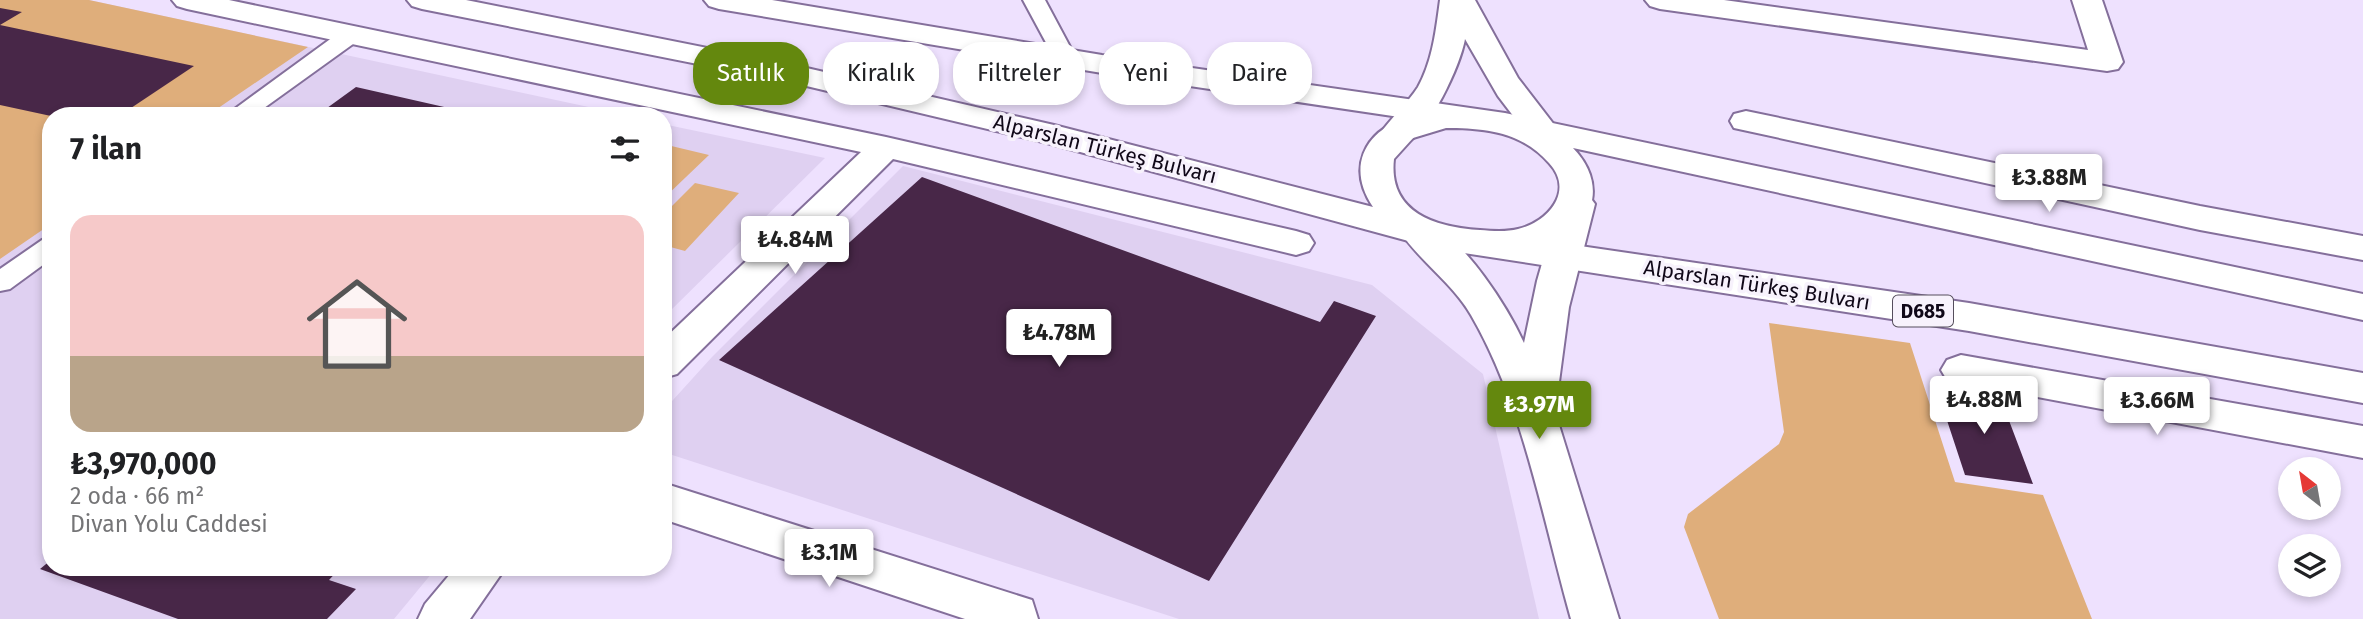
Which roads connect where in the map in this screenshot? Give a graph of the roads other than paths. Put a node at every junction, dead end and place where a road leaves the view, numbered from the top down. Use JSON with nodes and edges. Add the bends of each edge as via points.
{"nodes":[{"id":1,"x":187,"y":0,"type":"edge"},
{"id":2,"x":422,"y":0,"type":"edge"},
{"id":3,"x":1034,"y":0,"type":"edge"},
{"id":4,"x":1457,"y":0,"type":"edge"},
{"id":5,"x":1660,"y":0,"type":"edge"},
{"id":6,"x":2087,"y":0,"type":"edge"},
{"id":7,"x":737,"y":1,"type":"edge"},
{"id":8,"x":352,"y":34,"type":"junction"},
{"id":9,"x":973,"y":42,"type":"edge"},
{"id":10,"x":1056,"y":42,"type":"edge"},
{"id":11,"x":1085,"y":62,"type":"edge"},
{"id":12,"x":250,"y":107,"type":"edge"},
{"id":13,"x":1746,"y":121,"type":"dead end"},
{"id":14,"x":1407,"y":122,"type":"junction"},
{"id":15,"x":1547,"y":139,"type":"junction"},
{"id":16,"x":886,"y":147,"type":"junction"},
{"id":17,"x":1577,"y":204,"type":"junction"},
{"id":18,"x":1417,"y":230,"type":"junction"},
{"id":19,"x":1296,"y":243,"type":"dead end"},
{"id":20,"x":1482,"y":244,"type":"junction"},
{"id":21,"x":2363,"y":248,"type":"edge"},
{"id":22,"x":42,"y":252,"type":"edge"},
{"id":23,"x":1560,"y":255,"type":"junction"},
{"id":24,"x":0,"y":282,"type":"edge"},
{"id":25,"x":2363,"y":307,"type":"edge"},
{"id":26,"x":672,"y":355,"type":"edge"},
{"id":27,"x":1961,"y":370,"type":"dead end"},
{"id":28,"x":2363,"y":388,"type":"edge"},
{"id":29,"x":1534,"y":412,"type":"junction"},
{"id":30,"x":2363,"y":442,"type":"edge"},
{"id":31,"x":672,"y":504,"type":"edge"},
{"id":32,"x":476,"y":576,"type":"edge"},
{"id":33,"x":1020,"y":618,"type":"edge"},
{"id":34,"x":442,"y":619,"type":"edge"},
{"id":35,"x":1595,"y":619,"type":"edge"}],
"edges":[{"from":1,"to":8,"type":"main road"},
{"from":2,"to":18,"type":"main road","name":"Alparslan Türkeş Bulvarı","number":"D685","via":[[798,75],[1054,135]]},
{"from":3,"to":10,"type":"lane"},
{"from":4,"to":14,"type":"main road","via":[[1443,73]]},
{"from":4,"to":15,"type":"main road","via":[[1489,60]]},
{"from":5,"to":6,"type":"main road","via":[[2107,62]]},
{"from":7,"to":9,"type":"main road"},
{"from":8,"to":12,"type":"lane"},
{"from":8,"to":16,"type":"main road"},
{"from":11,"to":14,"type":"main road"},
{"from":13,"to":21,"type":"main road"},
{"from":14,"to":15,"type":"main road","via":[[1446,118],[1490,121]]},
{"from":14,"to":18,"type":"main road","via":[[1380,150],[1374,169],[1378,189]]},
{"from":15,"to":17,"type":"main road","via":[[1572,166],[1579,185]]},
{"from":15,"to":25,"type":"main road"},
{"from":16,"to":19,"type":"main road"},
{"from":16,"to":26,"type":"main road"},
{"from":17,"to":20,"type":"main road","number":"D685","via":[[1565,221],[1544,234]]},
{"from":17,"to":23,"type":"main road"},
{"from":18,"to":20,"type":"main road","number":"D685"},
{"from":18,"to":29,"type":"main road","via":[[1477,294],[1499,329]]},
{"from":20,"to":23,"type":"main road","name":"Alparslan Türkeş Bulvarı","number":"D685"},
{"from":22,"to":24,"type":"lane"},
{"from":23,"to":28,"type":"main road","name":"Alparslan Türkeş Bulvarı","number":"D685","via":[[1969,317]]},
{"from":23,"to":29,"type":"main road"},
{"from":27,"to":30,"type":"main road"},
{"from":29,"to":35,"type":"main road"},
{"from":31,"to":33,"type":"main road"},
{"from":32,"to":34,"type":"main road"}]}
